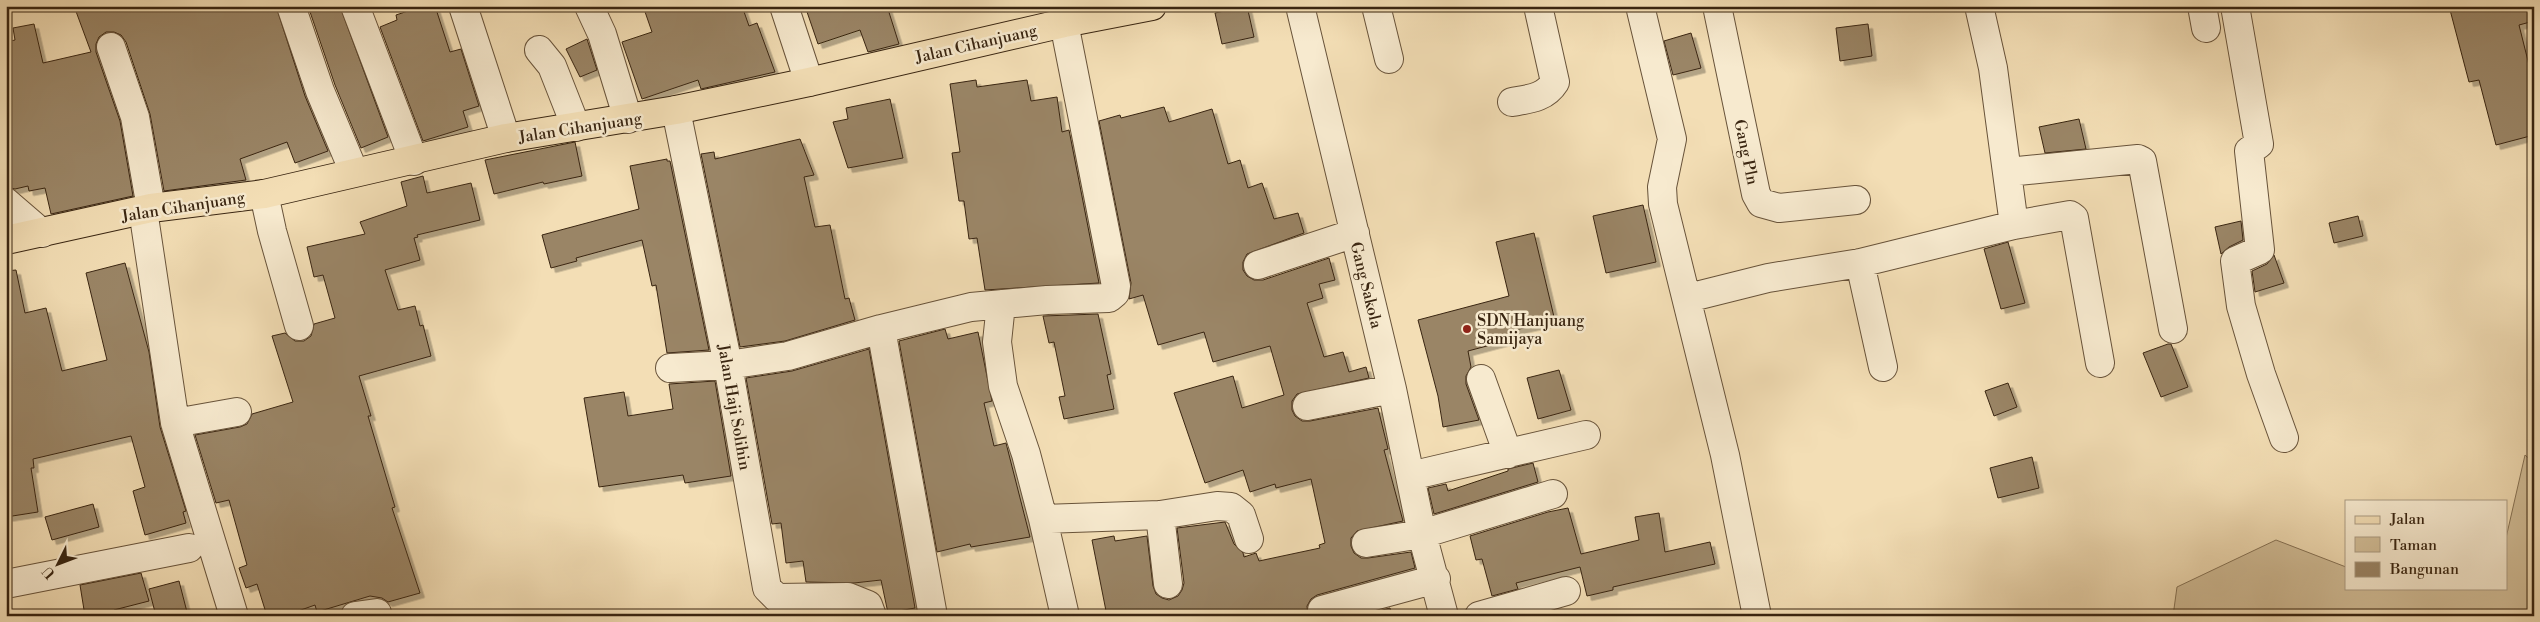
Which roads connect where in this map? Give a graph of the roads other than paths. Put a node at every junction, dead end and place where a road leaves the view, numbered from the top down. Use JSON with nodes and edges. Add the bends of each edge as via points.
{"nodes":[{"id":1,"x":291,"y":6,"type":"edge"},
{"id":2,"x":355,"y":6,"type":"edge"},
{"id":3,"x":463,"y":6,"type":"edge"},
{"id":4,"x":589,"y":6,"type":"edge"},
{"id":5,"x":784,"y":6,"type":"edge"},
{"id":6,"x":1152,"y":6,"type":"edge"},
{"id":7,"x":1300,"y":6,"type":"edge"},
{"id":8,"x":1376,"y":6,"type":"edge"},
{"id":9,"x":1538,"y":6,"type":"edge"},
{"id":10,"x":1640,"y":6,"type":"edge"},
{"id":11,"x":1717,"y":6,"type":"edge"},
{"id":12,"x":1979,"y":6,"type":"edge"},
{"id":13,"x":2235,"y":6,"type":"edge"},
{"id":14,"x":1117,"y":10,"type":"edge"},
{"id":15,"x":1064,"y":23,"type":"junction"},
{"id":16,"x":111,"y":47,"type":"dead end"},
{"id":17,"x":539,"y":50,"type":"dead end"},
{"id":18,"x":1389,"y":59,"type":"dead end"},
{"id":19,"x":809,"y":82,"type":"junction"},
{"id":20,"x":1512,"y":102,"type":"dead end"},
{"id":21,"x":676,"y":110,"type":"junction"},
{"id":22,"x":628,"y":119,"type":"junction"},
{"id":23,"x":576,"y":127,"type":"junction"},
{"id":24,"x":506,"y":138,"type":"junction"},
{"id":25,"x":414,"y":161,"type":"junction"},
{"id":26,"x":354,"y":172,"type":"junction"},
{"id":27,"x":2008,"y":172,"type":"junction"},
{"id":28,"x":264,"y":194,"type":"junction"},
{"id":29,"x":1856,"y":200,"type":"dead end"},
{"id":30,"x":6,"y":202,"type":"edge"},
{"id":31,"x":147,"y":209,"type":"junction"},
{"id":32,"x":2014,"y":225,"type":"junction"},
{"id":33,"x":42,"y":233,"type":"junction"},
{"id":34,"x":1354,"y":233,"type":"junction"},
{"id":35,"x":6,"y":240,"type":"edge"},
{"id":36,"x":1860,"y":263,"type":"junction"},
{"id":37,"x":1258,"y":265,"type":"dead end"},
{"id":38,"x":1688,"y":298,"type":"junction"},
{"id":39,"x":1001,"y":304,"type":"junction"},
{"id":40,"x":299,"y":326,"type":"dead end"},
{"id":41,"x":881,"y":329,"type":"junction"},
{"id":42,"x":2173,"y":329,"type":"dead end"},
{"id":43,"x":2100,"y":363,"type":"dead end"},
{"id":44,"x":728,"y":365,"type":"junction"},
{"id":45,"x":1883,"y":366,"type":"dead end"},
{"id":46,"x":670,"y":368,"type":"dead end"},
{"id":47,"x":1481,"y":379,"type":"dead end"},
{"id":48,"x":1392,"y":389,"type":"junction"},
{"id":49,"x":1307,"y":406,"type":"dead end"},
{"id":50,"x":237,"y":412,"type":"dead end"},
{"id":51,"x":175,"y":423,"type":"junction"},
{"id":52,"x":1586,"y":435,"type":"dead end"},
{"id":53,"x":2284,"y":438,"type":"dead end"},
{"id":54,"x":1508,"y":454,"type":"junction"},
{"id":55,"x":1410,"y":476,"type":"junction"},
{"id":56,"x":1553,"y":494,"type":"dead end"},
{"id":57,"x":1160,"y":515,"type":"junction"},
{"id":58,"x":1043,"y":519,"type":"junction"},
{"id":59,"x":1422,"y":534,"type":"junction"},
{"id":60,"x":1250,"y":539,"type":"dead end"},
{"id":61,"x":1366,"y":544,"type":"dead end"},
{"id":62,"x":189,"y":548,"type":"dead end"},
{"id":63,"x":1433,"y":571,"type":"junction"},
{"id":64,"x":6,"y":584,"type":"edge"},
{"id":65,"x":1168,"y":584,"type":"dead end"},
{"id":66,"x":1566,"y":592,"type":"dead end"},
{"id":67,"x":1322,"y":610,"type":"dead end"},
{"id":68,"x":234,"y":616,"type":"edge"},
{"id":69,"x":872,"y":616,"type":"edge"},
{"id":70,"x":934,"y":616,"type":"edge"},
{"id":71,"x":1065,"y":616,"type":"edge"},
{"id":72,"x":1444,"y":616,"type":"edge"},
{"id":73,"x":1479,"y":616,"type":"edge"},
{"id":74,"x":1757,"y":616,"type":"edge"}],
"edges":[{"from":1,"to":26,"type":"street","via":[[320,91]]},
{"from":2,"to":25,"type":"street"},
{"from":3,"to":24,"type":"street"},
{"from":4,"to":22,"type":"street","via":[[602,34]]},
{"from":5,"to":19,"type":"street"},
{"from":6,"to":14,"type":"main road","name":"Jalan Cihanjuang"},
{"from":7,"to":34,"type":"street","name":"Gang Sakola"},
{"from":8,"to":18,"type":"street"},
{"from":9,"to":20,"type":"street","via":[[1555,82],[1543,95]]},
{"from":10,"to":38,"type":"street","via":[[1672,140],[1662,187],[1663,204]]},
{"from":11,"to":29,"type":"street","name":"Gang Pln","via":[[1756,194],[1761,203],[1779,208]]},
{"from":12,"to":27,"type":"street","via":[[1993,68]]},
{"from":13,"to":53,"type":"street","via":[[2259,144],[2249,151],[2260,250],[2235,261],[2241,306]]},
{"from":14,"to":15,"type":"main road","name":"Jalan Cihanjuang"},
{"from":15,"to":19,"type":"main road","name":"Jalan Cihanjuang"},
{"from":15,"to":39,"type":"street","via":[[1115,293],[1109,298]]},
{"from":16,"to":31,"type":"street","via":[[135,118]]},
{"from":17,"to":23,"type":"street","via":[[552,66]]},
{"from":19,"to":21,"type":"main road","name":"Jalan Cihanjuang"},
{"from":21,"to":22,"type":"main road","name":"Jalan Cihanjuang"},
{"from":21,"to":44,"type":"street","name":"Jalan Haji Solihin"},
{"from":22,"to":23,"type":"main road","name":"Jalan Cihanjuang"},
{"from":23,"to":24,"type":"main road","name":"Jalan Cihanjuang"},
{"from":24,"to":25,"type":"main road","name":"Jalan Cihanjuang"},
{"from":25,"to":26,"type":"main road","name":"Jalan Cihanjuang"},
{"from":26,"to":28,"type":"main road","name":"Jalan Cihanjuang"},
{"from":27,"to":32,"type":"street"},
{"from":27,"to":42,"type":"street","via":[[2142,161]]},
{"from":28,"to":31,"type":"main road","name":"Jalan Cihanjuang"},
{"from":28,"to":40,"type":"street"},
{"from":30,"to":33,"type":"street"},
{"from":31,"to":33,"type":"main road","name":"Jalan Cihanjuang"},
{"from":31,"to":51,"type":"street"},
{"from":32,"to":36,"type":"street"},
{"from":32,"to":43,"type":"street","via":[[2070,214],[2074,218]]},
{"from":33,"to":35,"type":"main road","name":"Jalan Cihanjuang"},
{"from":34,"to":37,"type":"street"},
{"from":34,"to":48,"type":"street","name":"Gang Sakola"},
{"from":36,"to":38,"type":"street","via":[[1768,278]]},
{"from":36,"to":45,"type":"street"},
{"from":38,"to":74,"type":"street","via":[[1725,455]]},
{"from":39,"to":41,"type":"street","via":[[970,307]]},
{"from":39,"to":58,"type":"street","via":[[997,342],[1003,386]]},
{"from":41,"to":44,"type":"street","via":[[788,356]]},
{"from":41,"to":70,"type":"street"},
{"from":44,"to":46,"type":"street"},
{"from":44,"to":69,"type":"street","name":"Jalan Haji Solihin","via":[[767,588],[777,598],[848,597],[868,606]]},
{"from":47,"to":54,"type":"street"},
{"from":48,"to":49,"type":"street"},
{"from":48,"to":55,"type":"street","name":"Gang Sakola"},
{"from":50,"to":51,"type":"street"},
{"from":51,"to":68,"type":"street"},
{"from":52,"to":54,"type":"street"},
{"from":54,"to":55,"type":"street"},
{"from":55,"to":59,"type":"street","name":"Gang Sakola"},
{"from":56,"to":59,"type":"street"},
{"from":57,"to":58,"type":"street"},
{"from":57,"to":60,"type":"street","via":[[1216,506],[1231,507],[1241,515]]},
{"from":57,"to":65,"type":"street"},
{"from":58,"to":71,"type":"street"},
{"from":59,"to":61,"type":"street"},
{"from":59,"to":63,"type":"street","name":"Gang Sakola"},
{"from":62,"to":64,"type":"street"},
{"from":63,"to":67,"type":"street"},
{"from":63,"to":72,"type":"street","name":"Gang Sakola"},
{"from":66,"to":73,"type":"street"}]}
